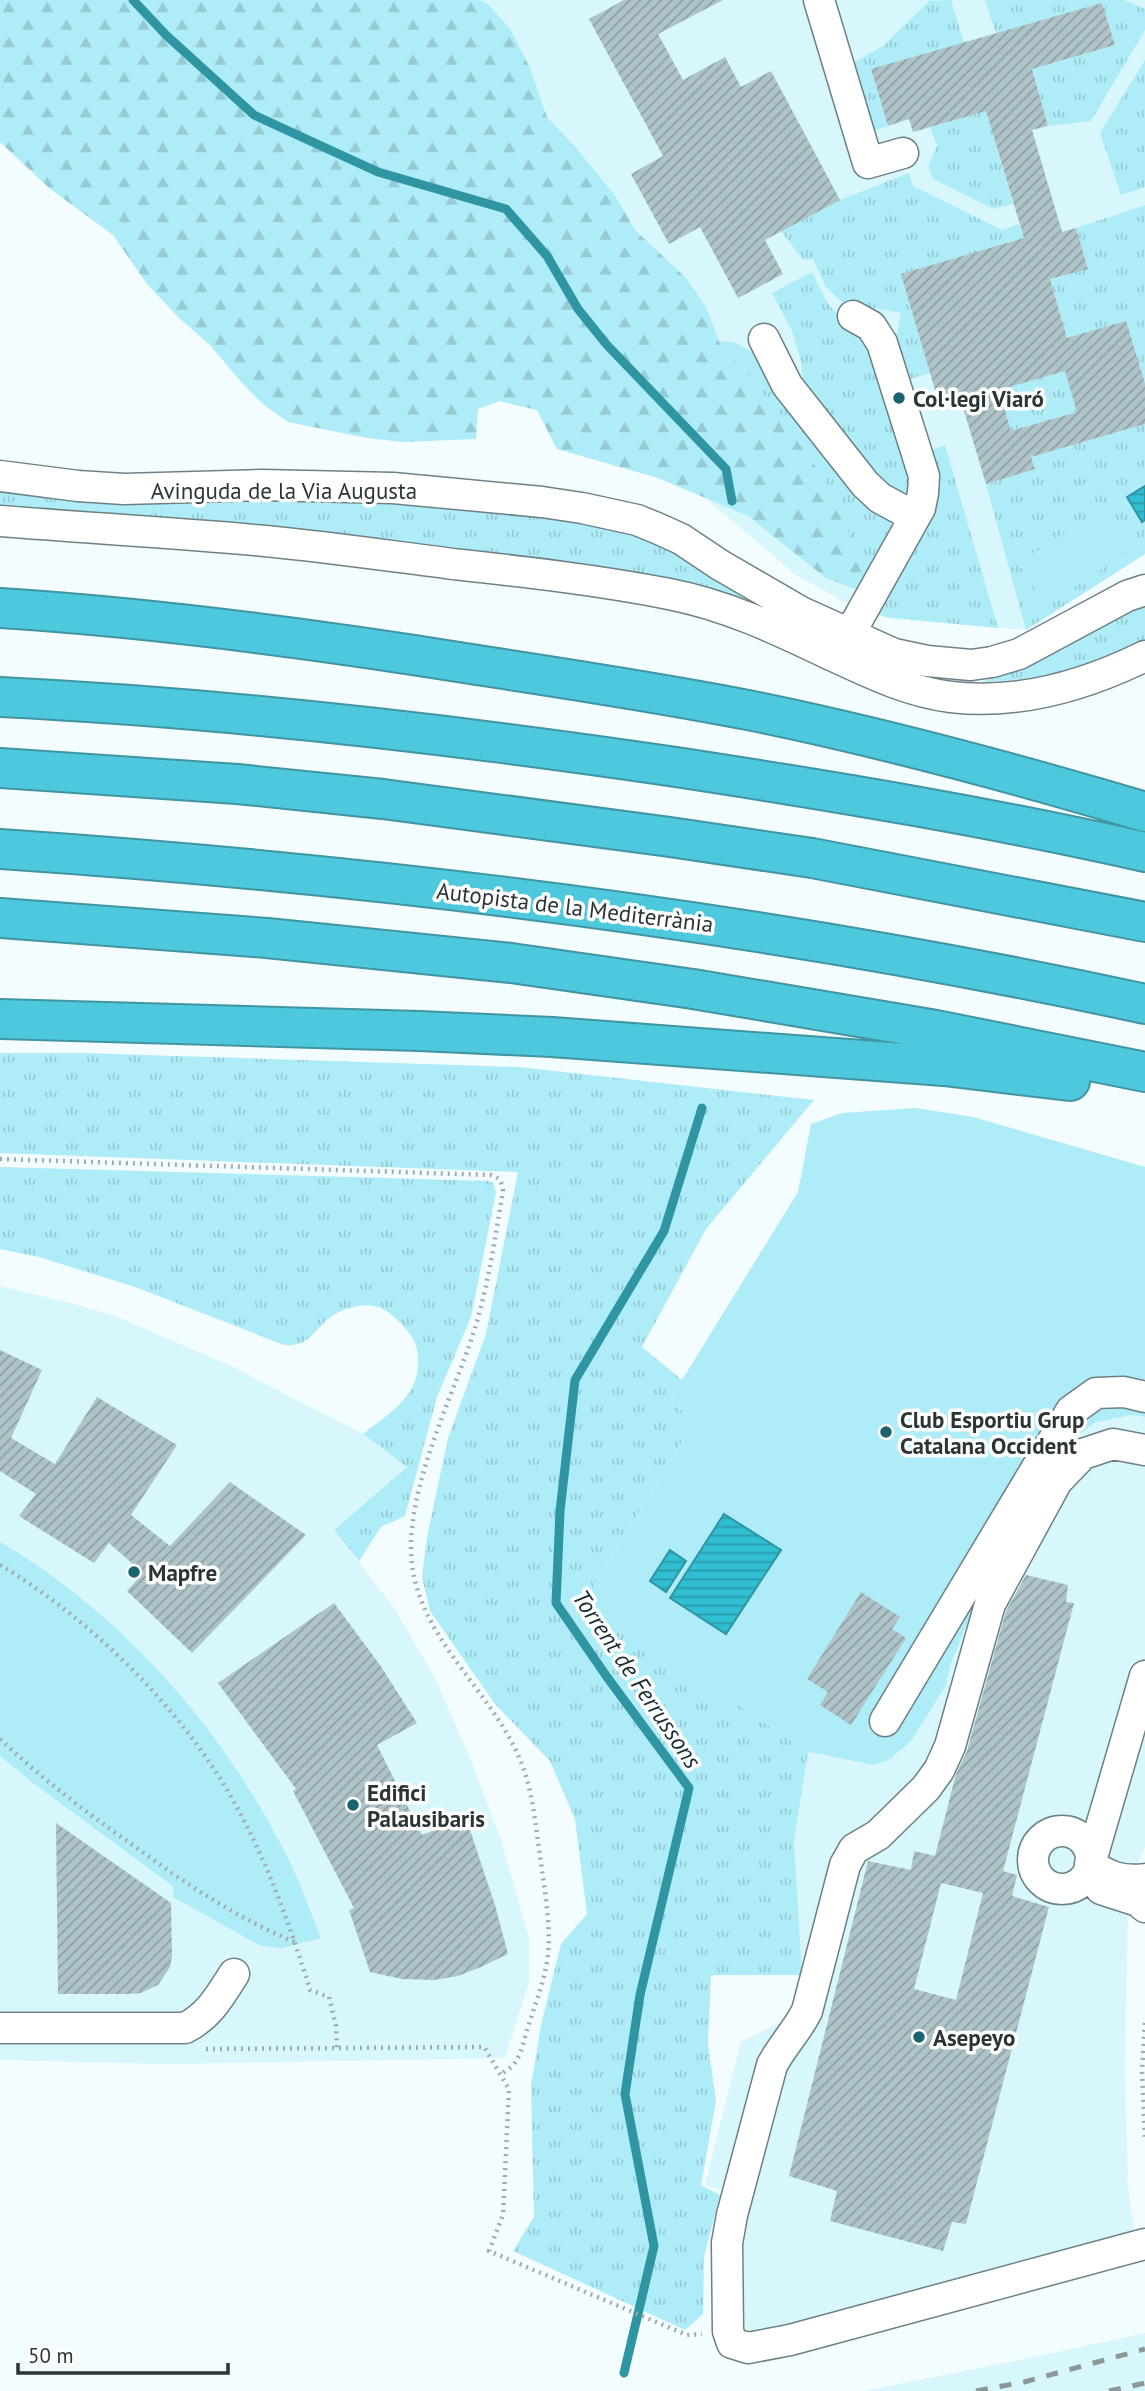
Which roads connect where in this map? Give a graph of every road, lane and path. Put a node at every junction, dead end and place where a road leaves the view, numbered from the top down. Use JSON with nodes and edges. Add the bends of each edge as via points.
{"nodes":[{"id":1,"x":819,"y":0,"type":"edge"},
{"id":2,"x":903,"y":153,"type":"dead end"},
{"id":3,"x":853,"y":316,"type":"dead end"},
{"id":4,"x":764,"y":339,"type":"dead end"},
{"id":5,"x":0,"y":476,"type":"edge"},
{"id":6,"x":0,"y":521,"type":"edge"},
{"id":7,"x":911,"y":523,"type":"junction"},
{"id":8,"x":1145,"y":590,"type":"edge"},
{"id":9,"x":0,"y":608,"type":"edge"},
{"id":10,"x":849,"y":635,"type":"junction"},
{"id":11,"x":1145,"y":656,"type":"edge"},
{"id":12,"x":0,"y":697,"type":"edge"},
{"id":13,"x":0,"y":768,"type":"edge"},
{"id":14,"x":1145,"y":812,"type":"edge"},
{"id":15,"x":0,"y":849,"type":"edge"},
{"id":16,"x":1145,"y":852,"type":"edge"},
{"id":17,"x":0,"y":918,"type":"edge"},
{"id":18,"x":1145,"y":922,"type":"edge"},
{"id":19,"x":1145,"y":1004,"type":"edge"},
{"id":20,"x":0,"y":1019,"type":"edge"},
{"id":21,"x":1145,"y":1073,"type":"edge"},
{"id":22,"x":1145,"y":1096,"type":"edge"},
{"id":23,"x":0,"y":1159,"type":"edge"},
{"id":24,"x":1145,"y":1397,"type":"edge"},
{"id":25,"x":1145,"y":1450,"type":"edge"},
{"id":26,"x":0,"y":1566,"type":"edge"},
{"id":27,"x":1145,"y":1676,"type":"edge"},
{"id":28,"x":885,"y":1721,"type":"dead end"},
{"id":29,"x":0,"y":1739,"type":"edge"},
{"id":30,"x":1082,"y":1875,"type":"junction"},
{"id":31,"x":1145,"y":1879,"type":"edge"},
{"id":32,"x":1145,"y":1907,"type":"edge"},
{"id":33,"x":296,"y":1943,"type":"junction"},
{"id":34,"x":234,"y":1974,"type":"dead end"},
{"id":35,"x":1145,"y":2024,"type":"edge"},
{"id":36,"x":0,"y":2028,"type":"edge"},
{"id":37,"x":185,"y":2028,"type":"junction"},
{"id":38,"x":337,"y":2050,"type":"junction"},
{"id":39,"x":500,"y":2075,"type":"junction"},
{"id":40,"x":1145,"y":2138,"type":"edge"},
{"id":41,"x":1145,"y":2244,"type":"edge"},
{"id":42,"x":687,"y":2335,"type":"dead end"}],
"edges":[{"from":1,"to":2,"type":"street","via":[[868,163]]},
{"from":3,"to":7,"type":"street","via":[[871,326],[882,343],[924,476],[920,508]]},
{"from":4,"to":7,"type":"street","via":[[787,385],[865,484],[904,511]]},
{"from":5,"to":10,"type":"street","name":"Avinguda de la Via Augusta","via":[[124,489],[393,488],[582,508],[637,520],[670,534]]},
{"from":6,"to":11,"type":"street","name":"Avinguda de la Via Augusta","via":[[266,541],[669,594],[733,610],[874,674],[949,697],[1034,694]]},
{"from":7,"to":10,"type":"street"},
{"from":8,"to":10,"type":"street","name":"Avinguda de la Via Augusta","via":[[992,663],[927,662]]},
{"from":9,"to":14,"type":"highway","via":[[268,633],[633,689],[909,747]]},
{"from":12,"to":16,"type":"highway","via":[[339,724],[598,756],[890,801]]},
{"from":13,"to":18,"type":"highway","via":[[237,784],[604,828],[812,858]]},
{"from":15,"to":19,"type":"highway","name":"Autopista de la Mediterrània","via":[[402,884],[682,919]]},
{"from":17,"to":21,"type":"highway","via":[[267,938],[524,965],[936,1030]]},
{"from":20,"to":22,"type":"highway","via":[[552,1037],[1010,1072]]},
{"from":23,"to":39,"type":"path","via":[[491,1175],[503,1183],[477,1321],[419,1489],[411,1563],[430,1620],[505,1732],[521,1762],[532,1801],[547,1909],[548,1959],[516,2063]]},
{"from":24,"to":28,"type":"street","via":[[1096,1393],[1071,1411]]},
{"from":25,"to":41,"type":"street","via":[[1113,1444],[1083,1454],[1057,1481],[990,1604],[939,1770],[878,1835],[854,1849],[845,1865],[807,2011],[772,2066],[732,2215],[727,2243],[727,2331],[732,2343],[748,2348],[790,2340]]},
{"from":26,"to":33,"type":"path","via":[[100,1640],[177,1720],[234,1801]]},
{"from":27,"to":30,"type":"street"},
{"from":29,"to":33,"type":"path","via":[[166,1870],[214,1902]]},
{"from":30,"to":31,"type":"street"},
{"from":30,"to":32,"type":"street","via":[[1090,1886]]},
{"from":33,"to":38,"type":"path","via":[[310,1990],[329,1997]]},
{"from":34,"to":37,"type":"street","via":[[210,2010]]},
{"from":35,"to":40,"type":"path"},
{"from":36,"to":37,"type":"street"},
{"from":37,"to":38,"type":"path","via":[[185,2049]]},
{"from":38,"to":39,"type":"path","via":[[484,2046]]},
{"from":39,"to":42,"type":"path","via":[[509,2089],[503,2216],[489,2251]]}]}
